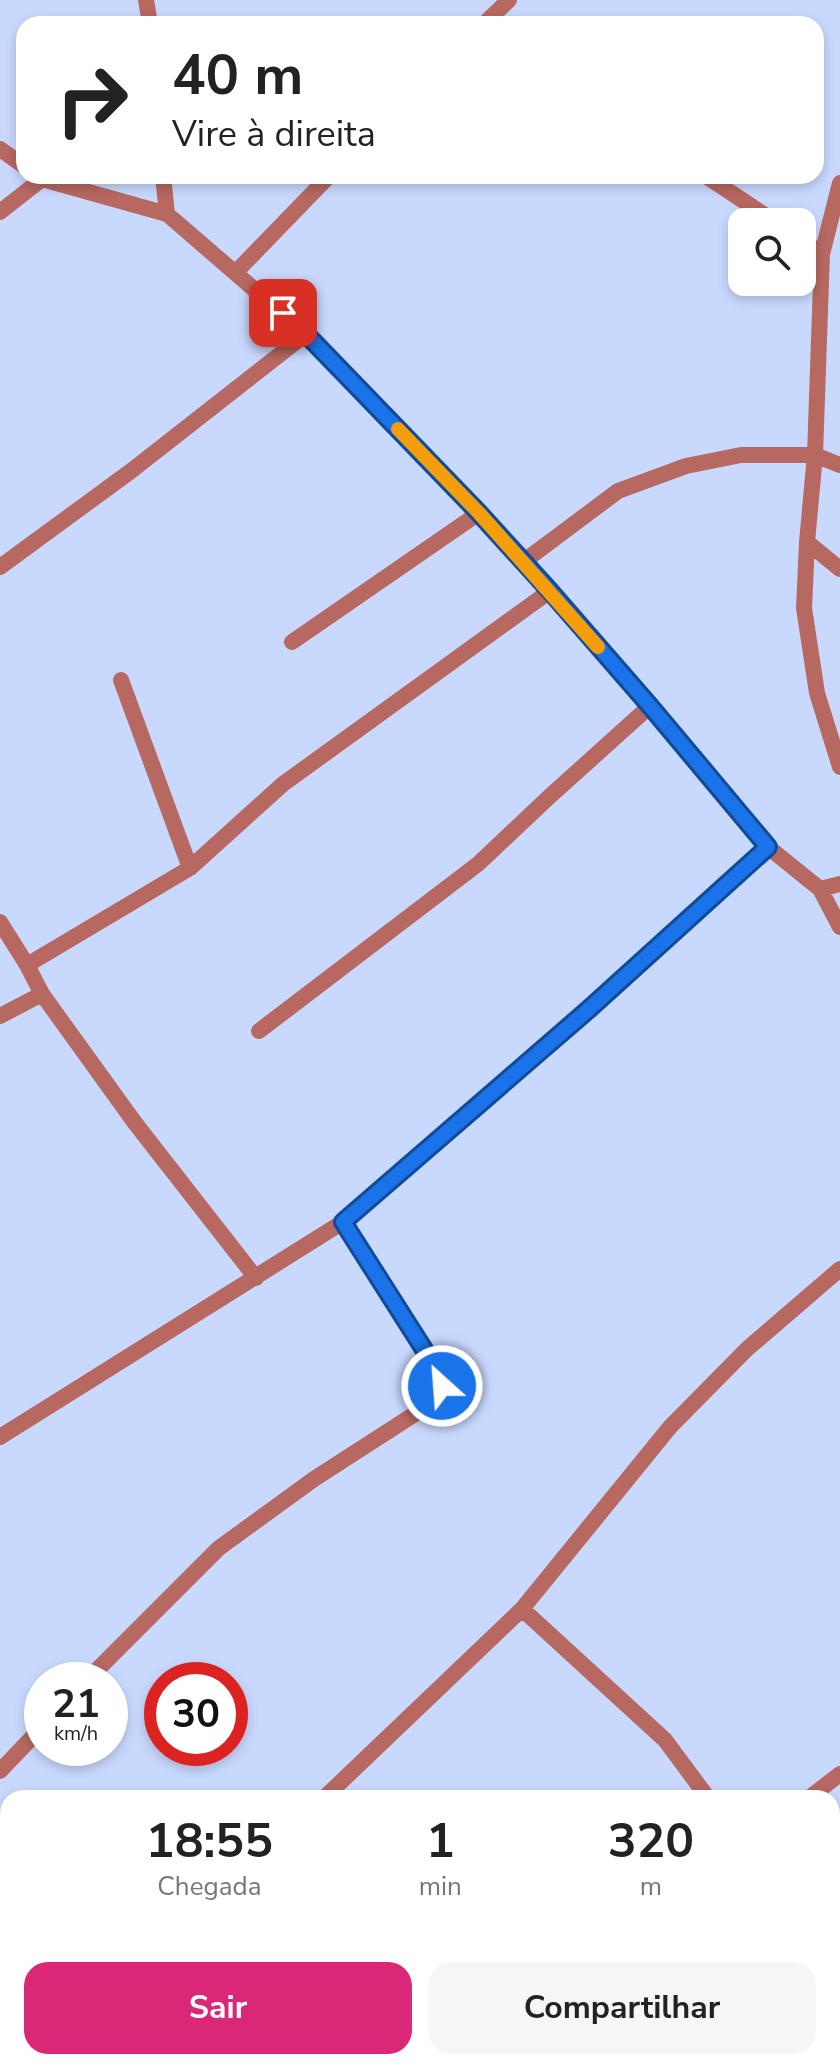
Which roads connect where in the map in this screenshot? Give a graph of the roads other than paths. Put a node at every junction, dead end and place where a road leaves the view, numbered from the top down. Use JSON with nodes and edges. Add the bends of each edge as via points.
{"nodes":[{"id":1,"x":509,"y":0,"type":"edge"},
{"id":2,"x":492,"y":16,"type":"edge"},
{"id":3,"x":840,"y":183,"type":"edge"},
{"id":4,"x":32,"y":184,"type":"edge"},
{"id":5,"x":64,"y":184,"type":"edge"},
{"id":6,"x":164,"y":184,"type":"edge"},
{"id":7,"x":321,"y":184,"type":"edge"},
{"id":8,"x":718,"y":184,"type":"edge"},
{"id":9,"x":754,"y":208,"type":"edge"},
{"id":10,"x":0,"y":212,"type":"edge"},
{"id":11,"x":167,"y":214,"type":"junction"},
{"id":12,"x":816,"y":250,"type":"edge"},
{"id":13,"x":822,"y":254,"type":"junction"},
{"id":14,"x":236,"y":272,"type":"junction"},
{"id":15,"x":306,"y":334,"type":"junction"},
{"id":16,"x":815,"y":455,"type":"junction"},
{"id":17,"x":840,"y":465,"type":"edge"},
{"id":18,"x":479,"y":513,"type":"junction"},
{"id":19,"x":807,"y":542,"type":"junction"},
{"id":20,"x":523,"y":562,"type":"junction"},
{"id":21,"x":0,"y":567,"type":"edge"},
{"id":22,"x":840,"y":569,"type":"edge"},
{"id":23,"x":550,"y":591,"type":"junction"},
{"id":24,"x":292,"y":642,"type":"dead end"},
{"id":25,"x":121,"y":680,"type":"dead end"},
{"id":26,"x":650,"y":706,"type":"junction"},
{"id":27,"x":840,"y":767,"type":"edge"},
{"id":28,"x":768,"y":847,"type":"junction"},
{"id":29,"x":190,"y":868,"type":"junction"},
{"id":30,"x":840,"y":884,"type":"edge"},
{"id":31,"x":820,"y":889,"type":"junction"},
{"id":32,"x":0,"y":922,"type":"edge"},
{"id":33,"x":840,"y":927,"type":"edge"},
{"id":34,"x":27,"y":965,"type":"junction"},
{"id":35,"x":42,"y":994,"type":"junction"},
{"id":36,"x":0,"y":1016,"type":"edge"},
{"id":37,"x":259,"y":1031,"type":"dead end"},
{"id":38,"x":343,"y":1222,"type":"junction"},
{"id":39,"x":840,"y":1269,"type":"edge"},
{"id":40,"x":256,"y":1278,"type":"junction"},
{"id":41,"x":0,"y":1437,"type":"edge"},
{"id":42,"x":522,"y":1609,"type":"junction"},
{"id":43,"x":105,"y":1662,"type":"edge"},
{"id":44,"x":24,"y":1746,"type":"edge"},
{"id":45,"x":0,"y":1771,"type":"edge"},
{"id":46,"x":840,"y":1774,"type":"edge"},
{"id":47,"x":332,"y":1790,"type":"edge"},
{"id":48,"x":702,"y":1790,"type":"edge"},
{"id":49,"x":819,"y":1790,"type":"edge"}],
"edges":[{"from":1,"to":2,"type":"street"},
{"from":3,"to":13,"type":"street"},
{"from":4,"to":10,"type":"street"},
{"from":5,"to":11,"type":"street"},
{"from":6,"to":11,"type":"street"},
{"from":7,"to":14,"type":"street"},
{"from":8,"to":9,"type":"street"},
{"from":11,"to":14,"type":"street"},
{"from":12,"to":13,"type":"street"},
{"from":13,"to":16,"type":"street"},
{"from":14,"to":15,"type":"street"},
{"from":15,"to":18,"type":"street"},
{"from":15,"to":21,"type":"street"},
{"from":16,"to":17,"type":"street"},
{"from":16,"to":19,"type":"street"},
{"from":16,"to":20,"type":"street","via":[[741,455],[686,466],[618,491]]},
{"from":18,"to":20,"type":"street"},
{"from":18,"to":24,"type":"street"},
{"from":19,"to":22,"type":"street"},
{"from":19,"to":27,"type":"street","via":[[804,608],[814,679]]},
{"from":20,"to":23,"type":"street"},
{"from":23,"to":26,"type":"street"},
{"from":23,"to":29,"type":"street","via":[[283,784]]},
{"from":25,"to":29,"type":"street"},
{"from":26,"to":28,"type":"street"},
{"from":26,"to":37,"type":"street","via":[[478,864]]},
{"from":28,"to":31,"type":"street"},
{"from":28,"to":38,"type":"street"},
{"from":29,"to":34,"type":"street"},
{"from":30,"to":31,"type":"street"},
{"from":31,"to":33,"type":"street"},
{"from":32,"to":34,"type":"street"},
{"from":34,"to":35,"type":"street"},
{"from":35,"to":36,"type":"street"},
{"from":35,"to":40,"type":"street"},
{"from":38,"to":40,"type":"street"},
{"from":38,"to":43,"type":"street","via":[[439,1373],[442,1386],[435,1401],[219,1548]]},
{"from":39,"to":42,"type":"street","via":[[747,1349],[670,1427]]},
{"from":40,"to":41,"type":"street"},
{"from":42,"to":47,"type":"street"},
{"from":42,"to":48,"type":"street","via":[[665,1740]]},
{"from":44,"to":45,"type":"street"},
{"from":46,"to":49,"type":"street"}]}
